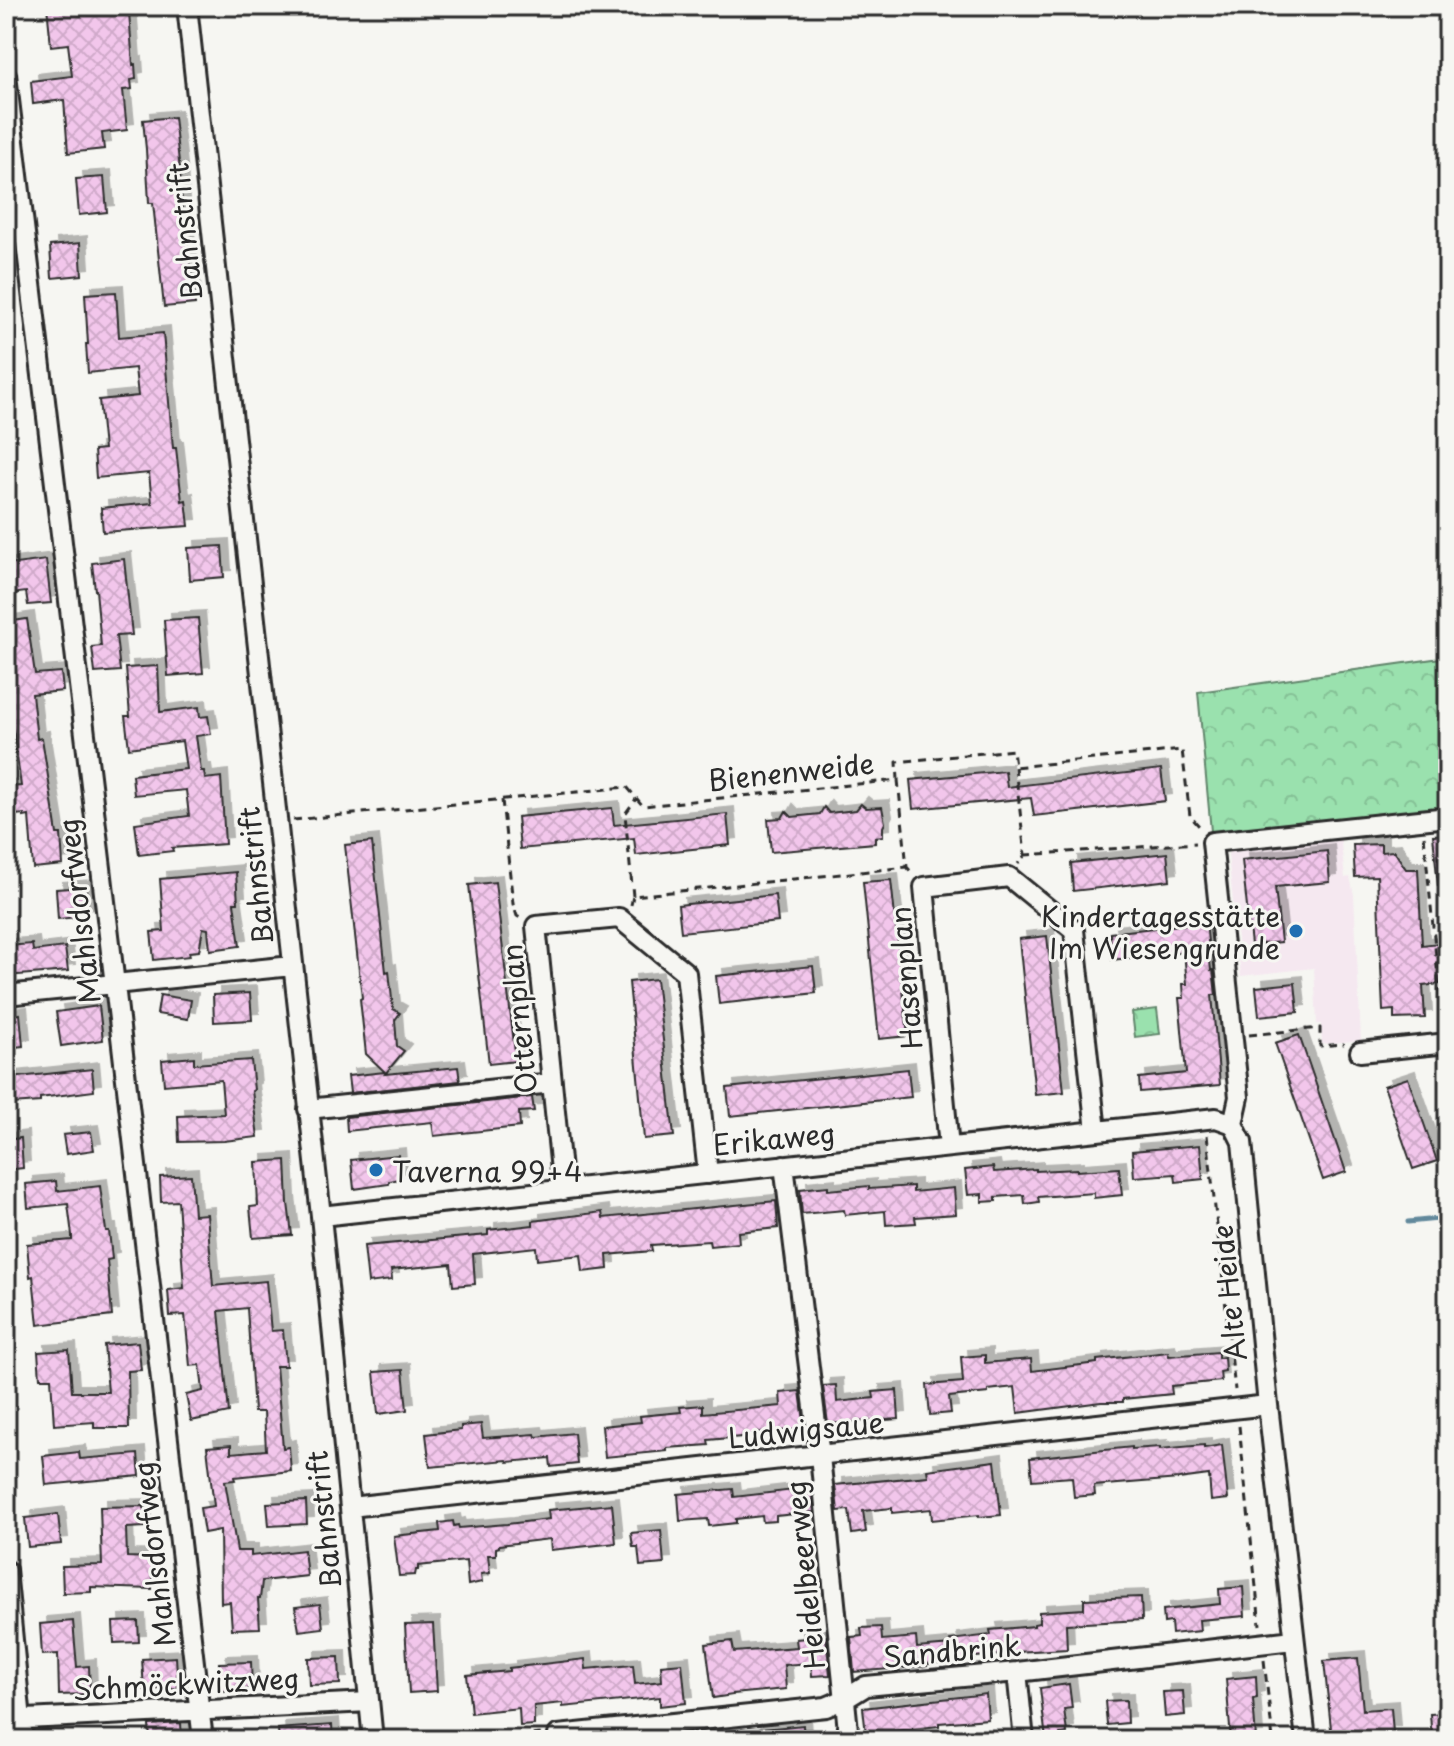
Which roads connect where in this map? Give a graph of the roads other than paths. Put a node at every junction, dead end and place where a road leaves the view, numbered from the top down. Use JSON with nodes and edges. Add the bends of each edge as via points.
{"nodes":[{"id":1,"x":187,"y":6,"type":"edge"},
{"id":2,"x":6,"y":75,"type":"edge"},
{"id":3,"x":1448,"y":817,"type":"edge"},
{"id":4,"x":292,"y":966,"type":"junction"},
{"id":5,"x":115,"y":985,"type":"junction"},
{"id":6,"x":6,"y":995,"type":"edge"},
{"id":7,"x":1446,"y":1043,"type":"edge"},
{"id":8,"x":1360,"y":1052,"type":"road end"},
{"id":9,"x":552,"y":1083,"type":"junction"},
{"id":10,"x":308,"y":1109,"type":"junction"},
{"id":11,"x":1233,"y":1124,"type":"junction"},
{"id":12,"x":1096,"y":1131,"type":"junction"},
{"id":13,"x":949,"y":1147,"type":"junction"},
{"id":14,"x":784,"y":1165,"type":"junction"},
{"id":15,"x":708,"y":1174,"type":"junction"},
{"id":16,"x":563,"y":1190,"type":"junction"},
{"id":17,"x":321,"y":1216,"type":"junction"},
{"id":18,"x":1268,"y":1405,"type":"junction"},
{"id":19,"x":820,"y":1456,"type":"junction"},
{"id":20,"x":350,"y":1507,"type":"junction"},
{"id":21,"x":6,"y":1570,"type":"edge"},
{"id":22,"x":1293,"y":1640,"type":"junction"},
{"id":23,"x":1017,"y":1672,"type":"junction"},
{"id":24,"x":845,"y":1699,"type":"junction"},
{"id":25,"x":369,"y":1702,"type":"junction"},
{"id":26,"x":199,"y":1709,"type":"junction"},
{"id":27,"x":14,"y":1719,"type":"edge"},
{"id":28,"x":659,"y":1733,"type":"edge"},
{"id":29,"x":558,"y":1735,"type":"road end"},
{"id":30,"x":23,"y":1740,"type":"edge"},
{"id":31,"x":203,"y":1740,"type":"edge"},
{"id":32,"x":373,"y":1740,"type":"edge"},
{"id":33,"x":849,"y":1740,"type":"edge"},
{"id":34,"x":1024,"y":1740,"type":"edge"},
{"id":35,"x":1306,"y":1740,"type":"edge"}],
"edges":[{"from":1,"to":4,"type":"street","name":"Bahnstrift"},
{"from":2,"to":5,"type":"street","name":"Mahlsdorfweg"},
{"from":3,"to":11,"type":"street","name":"Alte Heide","via":[[1212,842],[1239,1097]]},
{"from":4,"to":5,"type":"street"},
{"from":4,"to":10,"type":"street","name":"Bahnstrift"},
{"from":5,"to":6,"type":"street"},
{"from":5,"to":26,"type":"street","name":"Mahlsdorfweg"},
{"from":7,"to":8,"type":"street"},
{"from":9,"to":10,"type":"street"},
{"from":9,"to":15,"type":"street","name":"Otternplan","via":[[536,926],[619,918],[686,973]]},
{"from":9,"to":16,"type":"street","name":"Otternplan"},
{"from":10,"to":17,"type":"street","name":"Bahnstrift"},
{"from":11,"to":12,"type":"street","name":"Erikaweg","via":[[1216,1118]]},
{"from":11,"to":18,"type":"street","name":"Alte Heide","via":[[1242,1142]]},
{"from":12,"to":13,"type":"street","name":"Erikaweg"},
{"from":12,"to":13,"type":"street","name":"Hasenplan","via":[[1074,930],[1009,877],[924,887]]},
{"from":13,"to":14,"type":"street","name":"Erikaweg"},
{"from":14,"to":15,"type":"street","name":"Erikaweg"},
{"from":14,"to":19,"type":"street","name":"Heidelbeerweg"},
{"from":15,"to":16,"type":"street","name":"Erikaweg"},
{"from":16,"to":17,"type":"street","name":"Erikaweg"},
{"from":17,"to":20,"type":"street","name":"Bahnstrift"},
{"from":18,"to":19,"type":"street","name":"Ludwigsaue"},
{"from":18,"to":22,"type":"street","name":"Alte Heide"},
{"from":19,"to":20,"type":"street","name":"Ludwigsaue"},
{"from":19,"to":24,"type":"street","name":"Heidelbeerweg"},
{"from":20,"to":25,"type":"street","name":"Bahnstrift"},
{"from":21,"to":27,"type":"street"},
{"from":22,"to":23,"type":"street","name":"Sandbrink"},
{"from":22,"to":35,"type":"street","name":"Alte Heide"},
{"from":23,"to":24,"type":"street","name":"Sandbrink","via":[[866,1686]]},
{"from":23,"to":34,"type":"street"},
{"from":24,"to":28,"type":"street","name":"Sandbrink","via":[[826,1707]]},
{"from":24,"to":33,"type":"street","name":"Heidelbeerweg"},
{"from":25,"to":26,"type":"street","name":"Schmöckwitzweg"},
{"from":25,"to":32,"type":"street","name":"Bahnstrift"},
{"from":26,"to":27,"type":"street","name":"Schmöckwitzweg"},
{"from":26,"to":31,"type":"street","name":"Mahlsdorfweg"},
{"from":27,"to":30,"type":"street"},
{"from":28,"to":29,"type":"street","name":"Sandbrink"}]}
